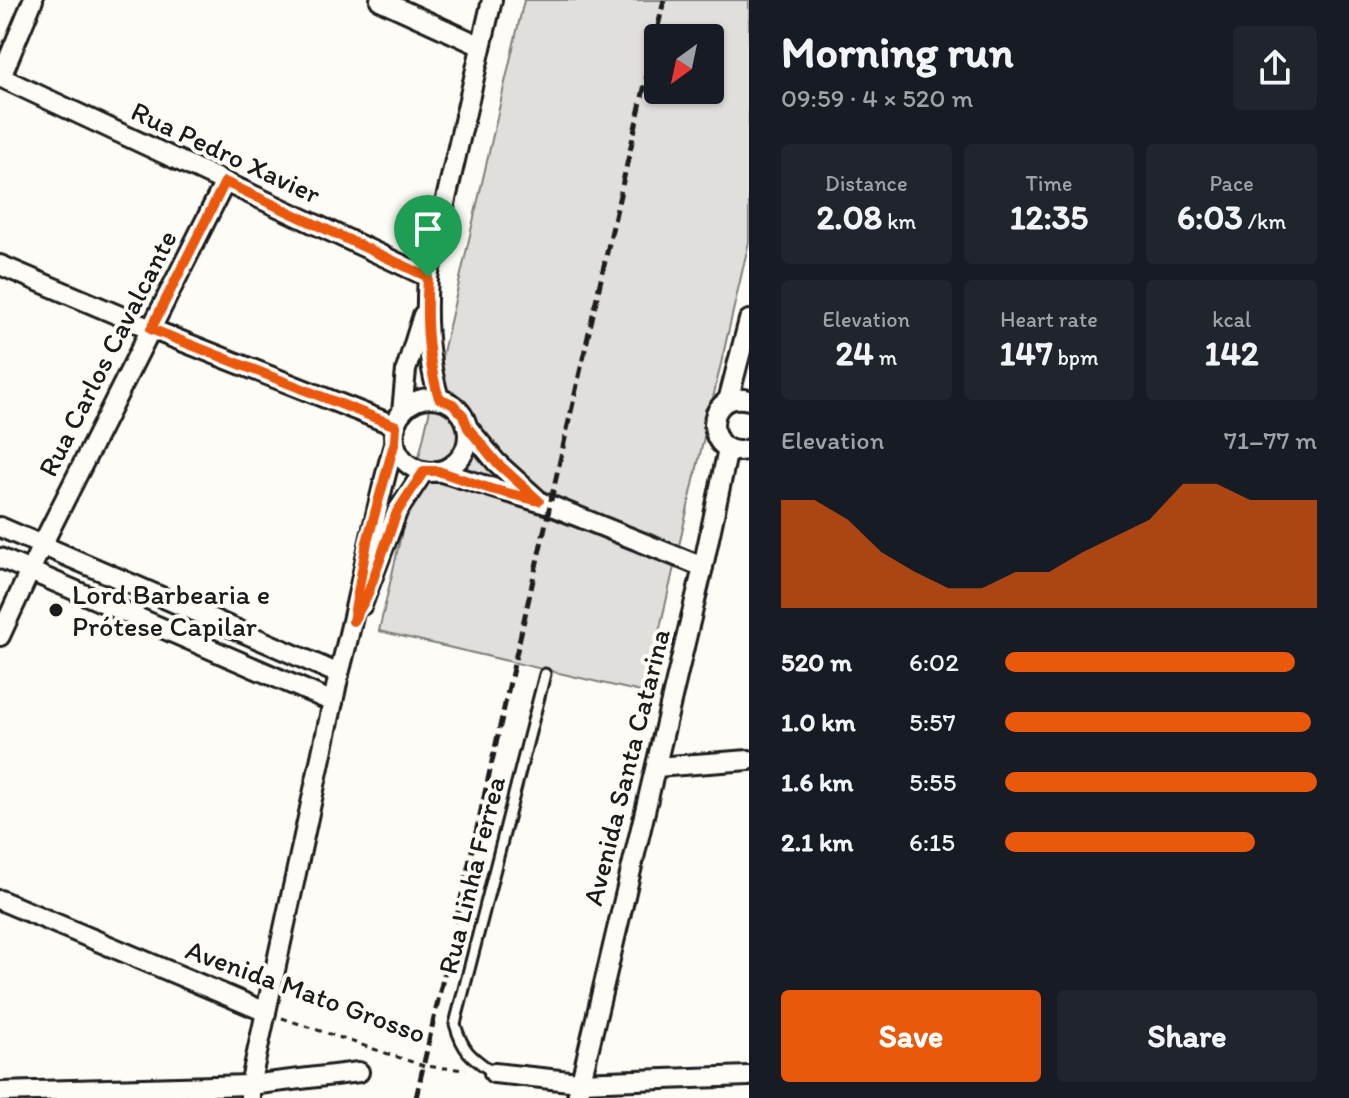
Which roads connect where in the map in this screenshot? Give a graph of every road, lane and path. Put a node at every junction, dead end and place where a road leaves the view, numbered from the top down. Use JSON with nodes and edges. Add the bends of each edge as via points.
{"nodes":[{"id":1,"x":33,"y":0,"type":"edge"},
{"id":2,"x":380,"y":0,"type":"edge"},
{"id":3,"x":492,"y":0,"type":"edge"},
{"id":4,"x":481,"y":46,"type":"junction"},
{"id":5,"x":0,"y":77,"type":"edge"},
{"id":6,"x":225,"y":182,"type":"junction"},
{"id":7,"x":0,"y":265,"type":"edge"},
{"id":8,"x":428,"y":277,"type":"junction"},
{"id":9,"x":426,"y":305,"type":"junction"},
{"id":10,"x":749,"y":320,"type":"edge"},
{"id":11,"x":151,"y":329,"type":"junction"},
{"id":12,"x":439,"y":398,"type":"junction"},
{"id":13,"x":749,"y":400,"type":"edge"},
{"id":14,"x":728,"y":401,"type":"junction"},
{"id":15,"x":397,"y":427,"type":"junction"},
{"id":16,"x":468,"y":428,"type":"junction"},
{"id":17,"x":728,"y":449,"type":"junction"},
{"id":18,"x":749,"y":449,"type":"edge"},
{"id":19,"x":431,"y":471,"type":"junction"},
{"id":20,"x":539,"y":501,"type":"junction"},
{"id":21,"x":0,"y":527,"type":"edge"},
{"id":22,"x":42,"y":545,"type":"junction"},
{"id":23,"x":0,"y":558,"type":"edge"},
{"id":24,"x":703,"y":567,"type":"junction"},
{"id":25,"x":30,"y":571,"type":"junction"},
{"id":26,"x":353,"y":621,"type":"junction"},
{"id":27,"x":0,"y":636,"type":"edge"},
{"id":28,"x":339,"y":674,"type":"junction"},
{"id":29,"x":545,"y":674,"type":"dead end"},
{"id":30,"x":333,"y":702,"type":"junction"},
{"id":31,"x":749,"y":760,"type":"edge"},
{"id":32,"x":656,"y":767,"type":"junction"},
{"id":33,"x":0,"y":900,"type":"edge"},
{"id":34,"x":266,"y":1012,"type":"junction"},
{"id":35,"x":359,"y":1072,"type":"dead end"},
{"id":36,"x":494,"y":1073,"type":"junction"},
{"id":37,"x":749,"y":1076,"type":"edge"},
{"id":38,"x":578,"y":1090,"type":"edge"},
{"id":39,"x":250,"y":1091,"type":"edge"},
{"id":40,"x":0,"y":1092,"type":"edge"},
{"id":41,"x":63,"y":1095,"type":"edge"}],
"edges":[{"from":1,"to":5,"type":"street"},
{"from":2,"to":4,"type":"street"},
{"from":3,"to":4,"type":"street"},
{"from":4,"to":8,"type":"street"},
{"from":5,"to":6,"type":"street","name":"Rua Pedro Xavier"},
{"from":6,"to":8,"type":"street","name":"Rua Pedro Xavier"},
{"from":6,"to":11,"type":"street","name":"Rua Carlos Cavalcante"},
{"from":7,"to":11,"type":"street"},
{"from":8,"to":9,"type":"street"},
{"from":9,"to":12,"type":"street","via":[[431,370]]},
{"from":9,"to":15,"type":"street","via":[[406,370]]},
{"from":10,"to":14,"type":"street"},
{"from":11,"to":15,"type":"street"},
{"from":11,"to":22,"type":"street","name":"Rua Carlos Cavalcante"},
{"from":12,"to":15,"type":"street","via":[[412,403]]},
{"from":12,"to":16,"type":"street","via":[[453,404]]},
{"from":13,"to":14,"type":"street"},
{"from":14,"to":17,"type":"street","via":[[717,410],[713,424],[716,439]]},
{"from":15,"to":19,"type":"street","via":[[400,455],[410,465]]},
{"from":15,"to":26,"type":"street"},
{"from":16,"to":19,"type":"street","via":[[462,456],[452,466]]},
{"from":16,"to":20,"type":"street"},
{"from":17,"to":18,"type":"street"},
{"from":17,"to":24,"type":"street","name":"Avenida Santa Catarina"},
{"from":19,"to":20,"type":"street"},
{"from":19,"to":26,"type":"street","via":[[397,512]]},
{"from":20,"to":24,"type":"street"},
{"from":21,"to":22,"type":"street"},
{"from":22,"to":25,"type":"street","name":"Rua Carlos Cavalcante"},
{"from":22,"to":28,"type":"street"},
{"from":23,"to":25,"type":"street"},
{"from":24,"to":32,"type":"street","name":"Avenida Santa Catarina"},
{"from":25,"to":27,"type":"street","name":"Rua Carlos Cavalcante"},
{"from":25,"to":30,"type":"street"},
{"from":26,"to":28,"type":"street"},
{"from":28,"to":30,"type":"street"},
{"from":29,"to":36,"type":"lane","name":"Rua Linha Ferrea","via":[[455,1024],[468,1055]]},
{"from":30,"to":34,"type":"street"},
{"from":31,"to":32,"type":"street"},
{"from":32,"to":38,"type":"street","name":"Avenida Santa Catarina"},
{"from":33,"to":34,"type":"street","name":"Avenida Mato Grosso"},
{"from":34,"to":36,"type":"path","name":"Avenida Mato Grosso","via":[[424,1066]]},
{"from":34,"to":39,"type":"street"},
{"from":35,"to":39,"type":"street"},
{"from":36,"to":38,"type":"street"},
{"from":37,"to":38,"type":"street"},
{"from":39,"to":41,"type":"street"},
{"from":40,"to":41,"type":"street"}]}
